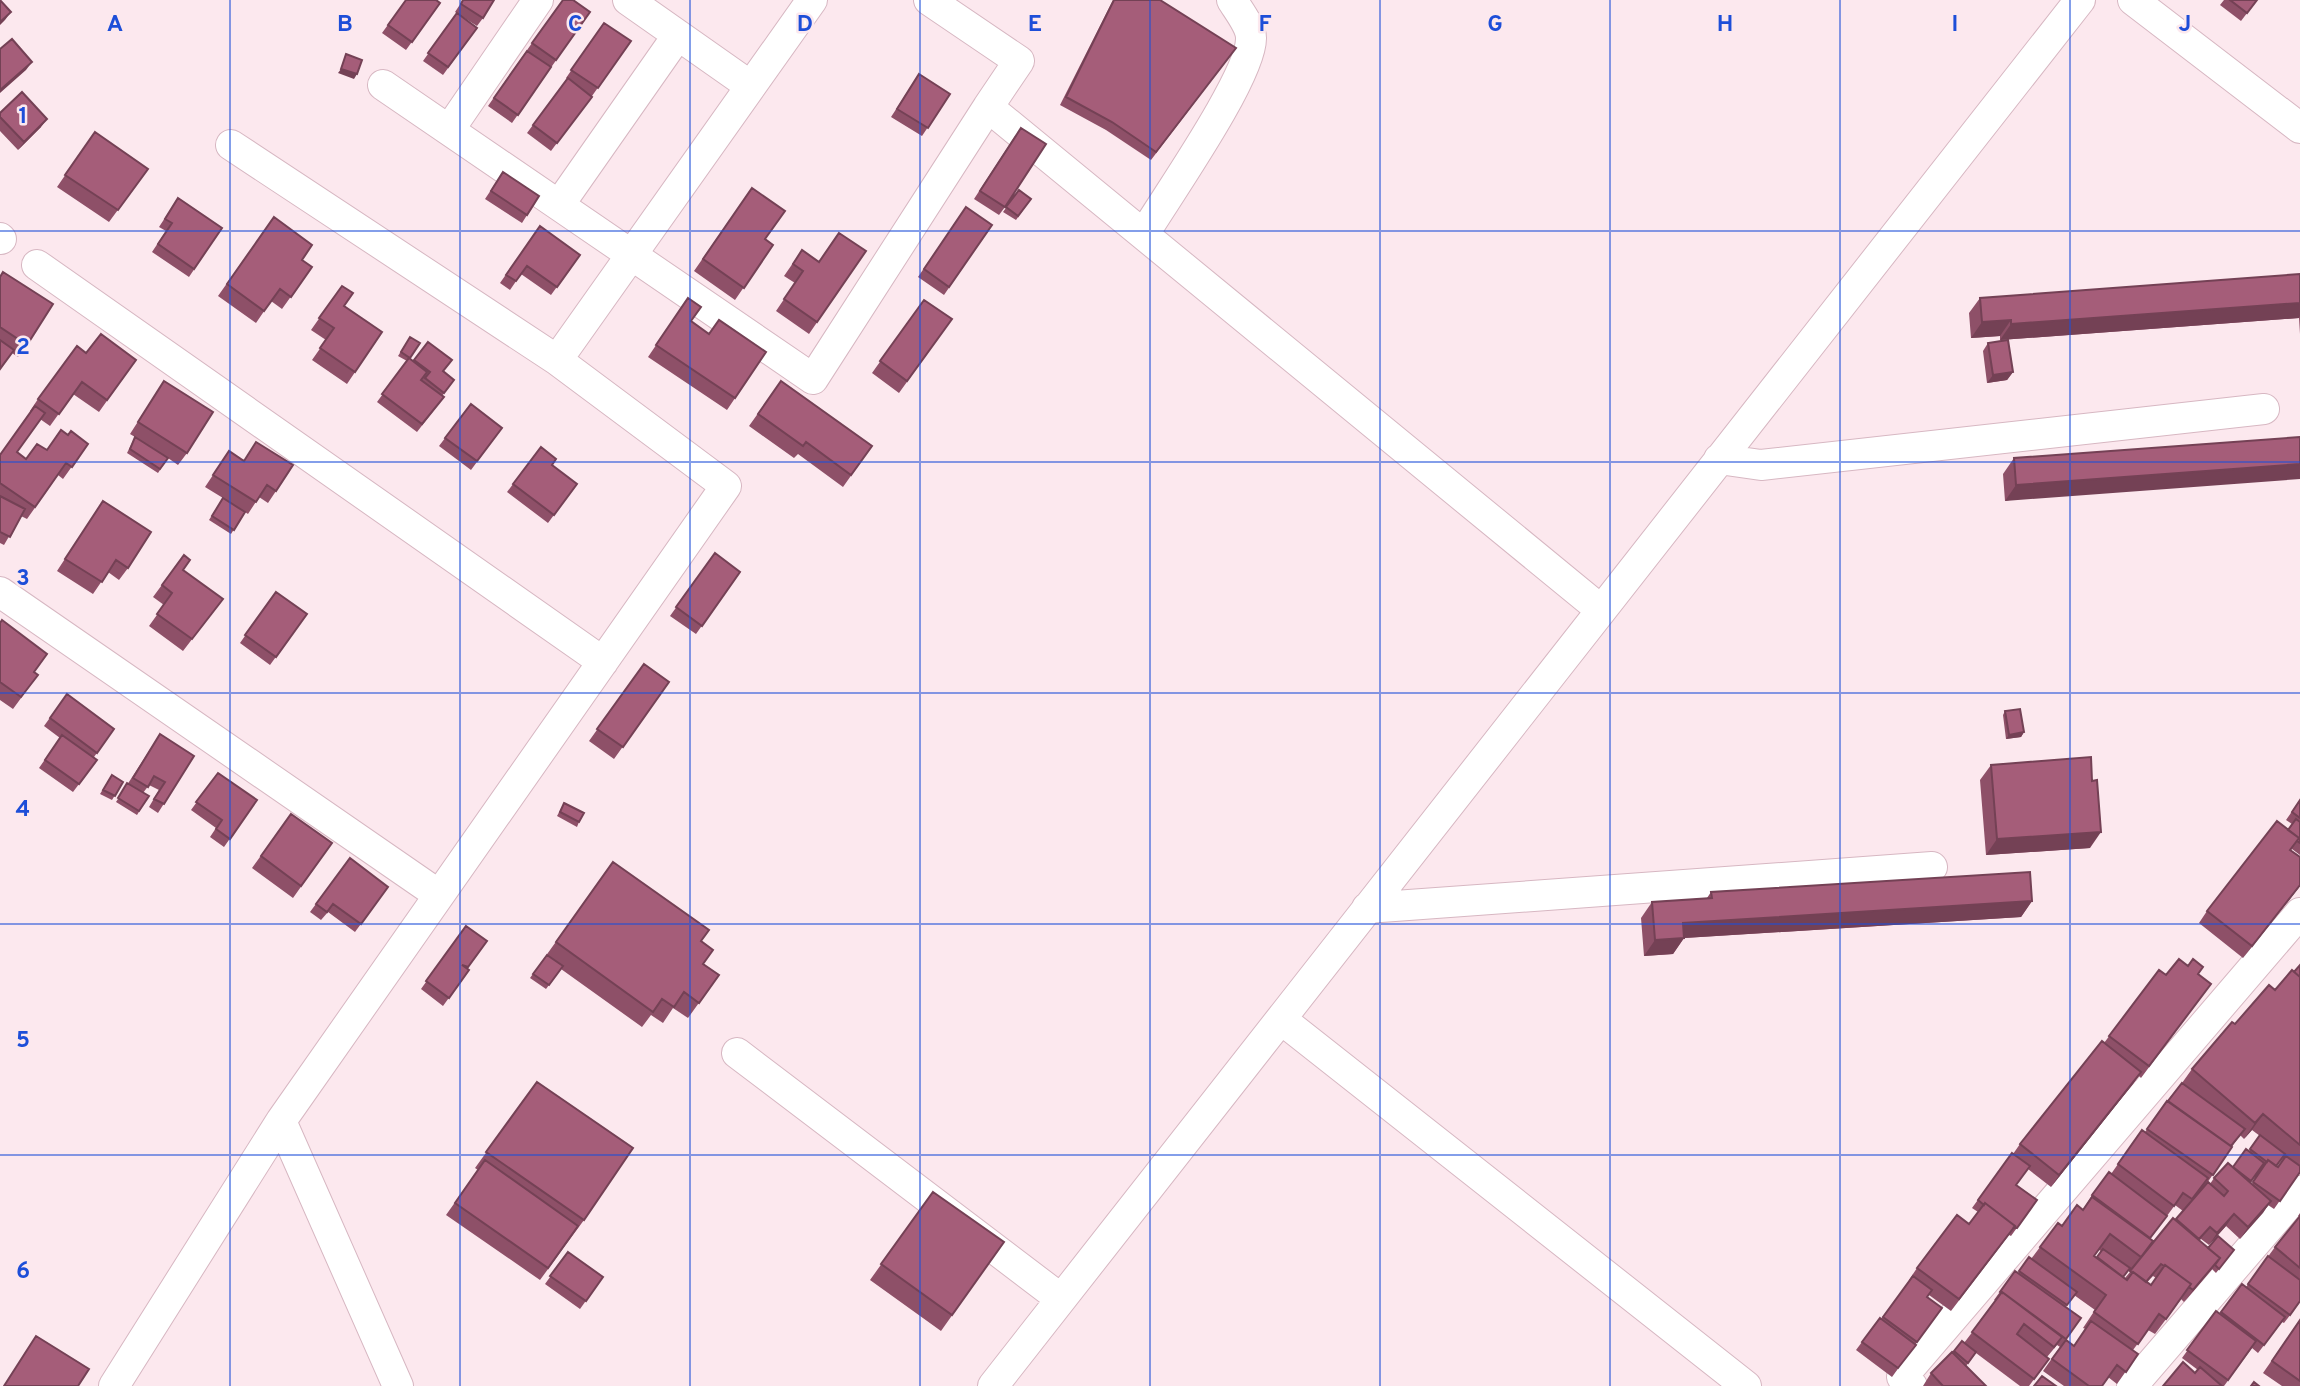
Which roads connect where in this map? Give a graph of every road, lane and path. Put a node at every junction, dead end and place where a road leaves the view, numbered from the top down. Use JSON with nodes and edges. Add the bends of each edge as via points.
{"nodes":[{"id":1,"x":538,"y":0,"type":"edge"},
{"id":2,"x":628,"y":0,"type":"edge"},
{"id":3,"x":812,"y":0,"type":"edge"},
{"id":4,"x":929,"y":0,"type":"edge"},
{"id":5,"x":1232,"y":0,"type":"edge"},
{"id":6,"x":2080,"y":0,"type":"edge"},
{"id":7,"x":2133,"y":0,"type":"edge"},
{"id":8,"x":678,"y":35,"type":"junction"},
{"id":9,"x":383,"y":85,"type":"dead end"},
{"id":10,"x":749,"y":85,"type":"junction"},
{"id":11,"x":988,"y":107,"type":"junction"},
{"id":12,"x":2300,"y":128,"type":"edge"},
{"id":13,"x":449,"y":130,"type":"junction"},
{"id":14,"x":231,"y":145,"type":"dead end"},
{"id":15,"x":559,"y":205,"type":"junction"},
{"id":16,"x":1144,"y":234,"type":"junction"},
{"id":17,"x":631,"y":255,"type":"junction"},
{"id":18,"x":37,"y":265,"type":"dead end"},
{"id":19,"x":557,"y":360,"type":"junction"},
{"id":20,"x":2264,"y":409,"type":"dead end"},
{"id":21,"x":1719,"y":459,"type":"junction"},
{"id":22,"x":0,"y":592,"type":"edge"},
{"id":23,"x":1601,"y":610,"type":"junction"},
{"id":24,"x":603,"y":662,"type":"junction"},
{"id":25,"x":1932,"y":867,"type":"dead end"},
{"id":26,"x":439,"y":895,"type":"junction"},
{"id":27,"x":1367,"y":908,"type":"junction"},
{"id":28,"x":2300,"y":913,"type":"edge"},
{"id":29,"x":1282,"y":1020,"type":"junction"},
{"id":30,"x":737,"y":1053,"type":"dead end"},
{"id":31,"x":281,"y":1121,"type":"junction"},
{"id":32,"x":2300,"y":1191,"type":"edge"},
{"id":33,"x":1061,"y":1299,"type":"junction"},
{"id":34,"x":1005,"y":1382,"type":"edge"},
{"id":35,"x":114,"y":1386,"type":"edge"},
{"id":36,"x":398,"y":1386,"type":"edge"},
{"id":37,"x":1746,"y":1386,"type":"edge"},
{"id":38,"x":1912,"y":1386,"type":"edge"},
{"id":39,"x":2132,"y":1386,"type":"edge"}],
"edges":[{"from":1,"to":13,"type":"street"},
{"from":2,"to":8,"type":"street"},
{"from":3,"to":10,"type":"street"},
{"from":4,"to":11,"type":"street","via":[[1019,61]]},
{"from":5,"to":16,"type":"street","via":[[1252,34],[1250,54],[1225,104]]},
{"from":6,"to":21,"type":"street"},
{"from":7,"to":12,"type":"street"},
{"from":8,"to":10,"type":"street"},
{"from":8,"to":15,"type":"street"},
{"from":9,"to":13,"type":"street"},
{"from":10,"to":17,"type":"street"},
{"from":11,"to":16,"type":"street"},
{"from":11,"to":17,"type":"street","via":[[813,379]]},
{"from":13,"to":15,"type":"street"},
{"from":14,"to":19,"type":"street"},
{"from":15,"to":17,"type":"street"},
{"from":16,"to":23,"type":"street"},
{"from":17,"to":19,"type":"street"},
{"from":18,"to":24,"type":"street"},
{"from":19,"to":24,"type":"street","via":[[726,486]]},
{"from":20,"to":21,"type":"street","via":[[1761,465]]},
{"from":21,"to":23,"type":"street"},
{"from":22,"to":26,"type":"street"},
{"from":23,"to":27,"type":"street"},
{"from":24,"to":26,"type":"street"},
{"from":25,"to":27,"type":"street"},
{"from":26,"to":31,"type":"street"},
{"from":27,"to":29,"type":"street"},
{"from":28,"to":38,"type":"street","via":[[1902,1377]]},
{"from":29,"to":33,"type":"street"},
{"from":29,"to":37,"type":"street"},
{"from":30,"to":33,"type":"street"},
{"from":31,"to":35,"type":"street"},
{"from":31,"to":36,"type":"street"},
{"from":32,"to":39,"type":"street"},
{"from":33,"to":34,"type":"street"}]}
